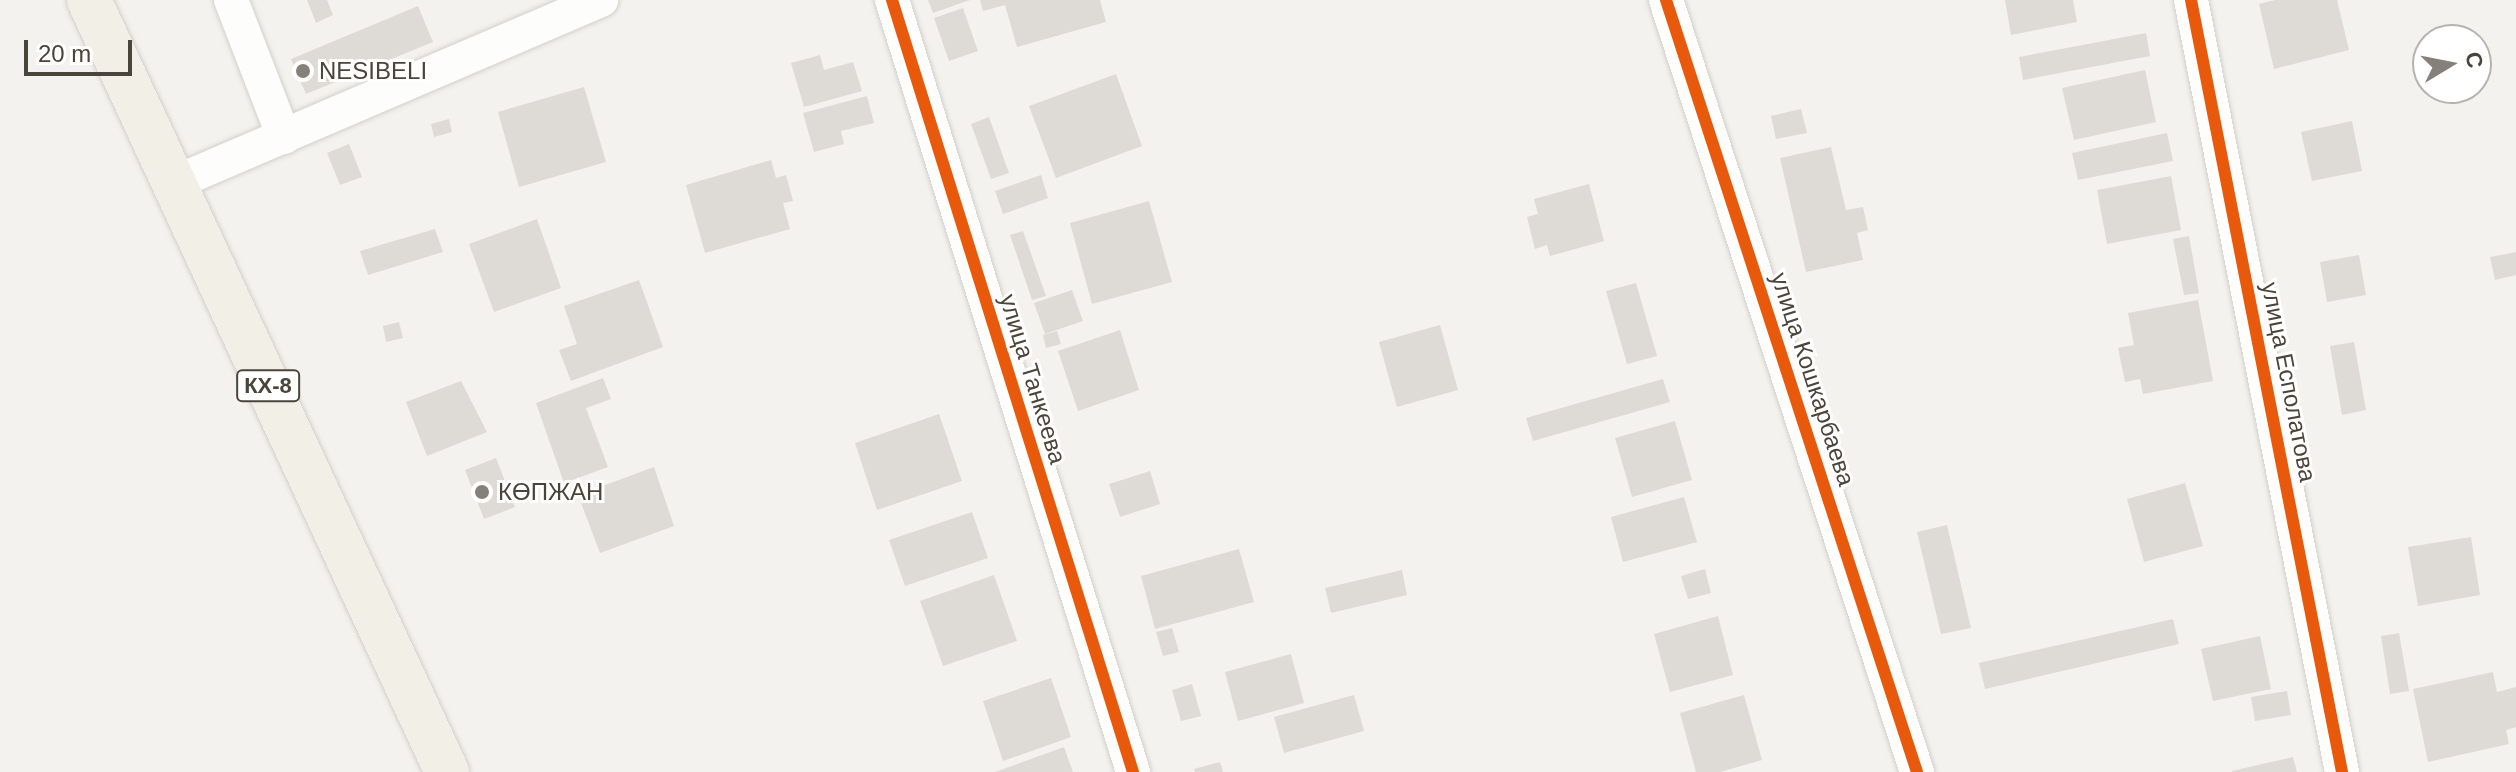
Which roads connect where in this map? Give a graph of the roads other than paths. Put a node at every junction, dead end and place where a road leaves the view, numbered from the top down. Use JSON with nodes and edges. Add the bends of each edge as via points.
{"nodes":[{"id":1,"x":89,"y":0,"type":"edge"},
{"id":2,"x":231,"y":0,"type":"edge"},
{"id":3,"x":602,"y":0,"type":"edge"},
{"id":4,"x":892,"y":0,"type":"edge"},
{"id":5,"x":1666,"y":0,"type":"edge"},
{"id":6,"x":2191,"y":0,"type":"edge"},
{"id":7,"x":284,"y":137,"type":"junction"},
{"id":8,"x":174,"y":183,"type":"junction"},
{"id":9,"x":447,"y":772,"type":"edge"},
{"id":10,"x":1133,"y":772,"type":"edge"},
{"id":11,"x":1917,"y":772,"type":"edge"},
{"id":12,"x":2342,"y":772,"type":"edge"}],
"edges":[{"from":1,"to":8,"type":"main road","number":"КХ-8"},
{"from":2,"to":7,"type":"street"},
{"from":3,"to":7,"type":"street"},
{"from":4,"to":10,"type":"street","name":"улица Танкеева"},
{"from":5,"to":11,"type":"street","name":"улица Кошкарбаева"},
{"from":6,"to":12,"type":"street","name":"улица Есполатова"},
{"from":7,"to":8,"type":"street"},
{"from":8,"to":9,"type":"main road","number":"КХ-8"}]}
